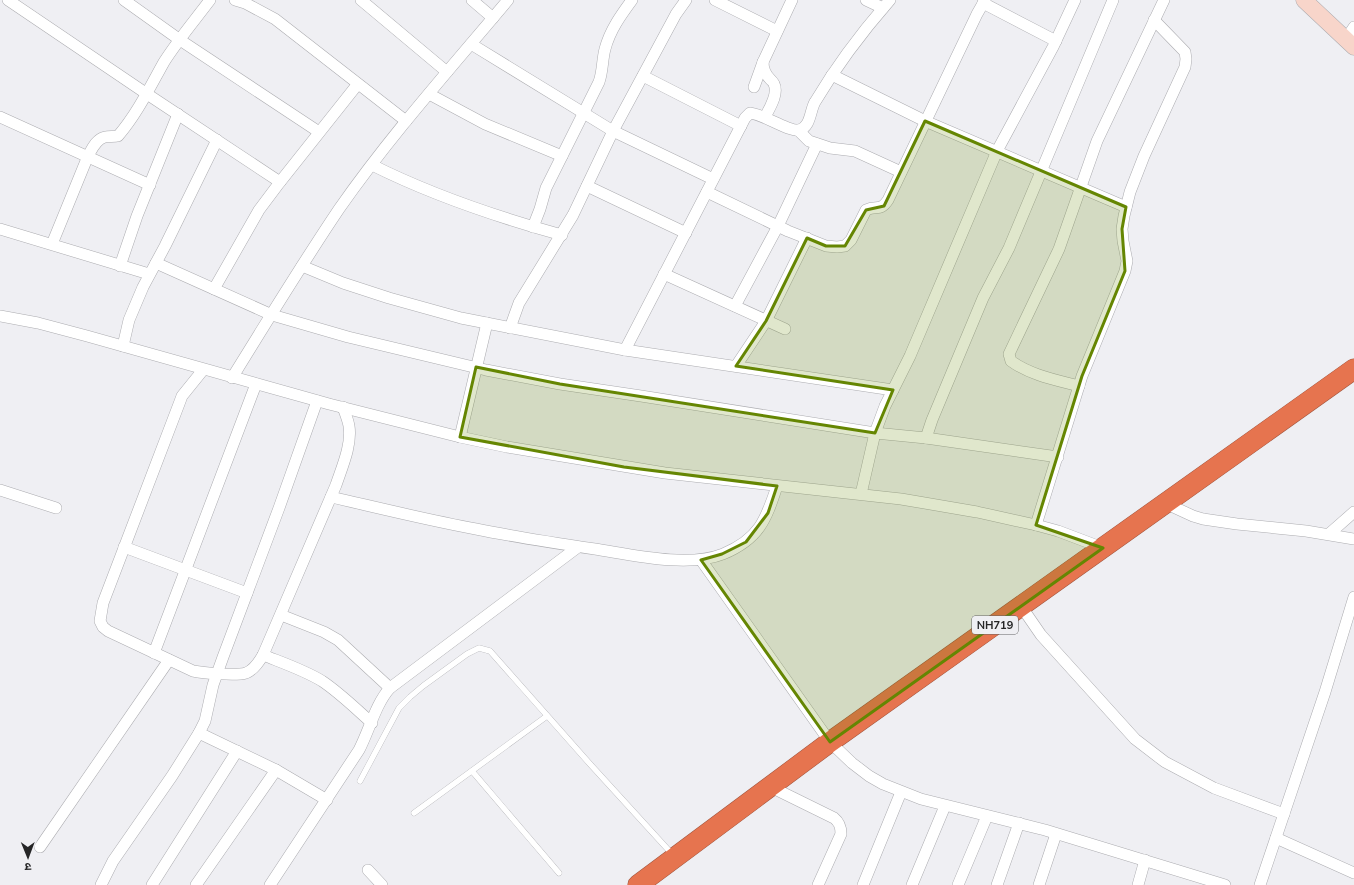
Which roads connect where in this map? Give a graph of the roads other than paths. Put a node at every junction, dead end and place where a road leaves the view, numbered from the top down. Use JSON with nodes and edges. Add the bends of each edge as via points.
{"nodes":[{"id":1,"x":8,"y":0,"type":"edge"},
{"id":2,"x":124,"y":0,"type":"edge"},
{"id":3,"x":210,"y":0,"type":"edge"},
{"id":4,"x":235,"y":0,"type":"edge"},
{"id":5,"x":361,"y":0,"type":"edge"},
{"id":6,"x":472,"y":0,"type":"edge"},
{"id":7,"x":508,"y":0,"type":"edge"},
{"id":8,"x":686,"y":0,"type":"edge"},
{"id":9,"x":715,"y":0,"type":"edge"},
{"id":10,"x":792,"y":0,"type":"edge"},
{"id":11,"x":866,"y":0,"type":"edge"},
{"id":12,"x":1075,"y":0,"type":"edge"},
{"id":13,"x":1113,"y":0,"type":"edge"},
{"id":14,"x":1164,"y":0,"type":"edge"},
{"id":15,"x":984,"y":1,"type":"edge"},
{"id":16,"x":627,"y":2,"type":"edge"},
{"id":17,"x":1310,"y":2,"type":"edge"},
{"id":18,"x":886,"y":4,"type":"edge"},
{"id":19,"x":493,"y":18,"type":"junction"},
{"id":20,"x":1154,"y":20,"type":"junction"},
{"id":21,"x":777,"y":31,"type":"junction"},
{"id":22,"x":1351,"y":38,"type":"edge"},
{"id":23,"x":180,"y":40,"type":"junction"},
{"id":24,"x":1056,"y":41,"type":"junction"},
{"id":25,"x":471,"y":44,"type":"junction"},
{"id":26,"x":763,"y":62,"type":"junction"},
{"id":27,"x":447,"y":72,"type":"junction"},
{"id":28,"x":832,"y":75,"type":"junction"},
{"id":29,"x":642,"y":76,"type":"junction"},
{"id":30,"x":357,"y":85,"type":"junction"},
{"id":31,"x":754,"y":87,"type":"dead end"},
{"id":32,"x":147,"y":94,"type":"junction"},
{"id":33,"x":429,"y":94,"type":"junction"},
{"id":34,"x":584,"y":113,"type":"junction"},
{"id":35,"x":178,"y":114,"type":"junction"},
{"id":36,"x":0,"y":117,"type":"edge"},
{"id":37,"x":765,"y":117,"type":"junction"},
{"id":38,"x":406,"y":121,"type":"junction"},
{"id":39,"x":925,"y":121,"type":"junction"},
{"id":40,"x":741,"y":126,"type":"junction"},
{"id":41,"x":798,"y":130,"type":"junction"},
{"id":42,"x":613,"y":131,"type":"junction"},
{"id":43,"x":319,"y":132,"type":"junction"},
{"id":44,"x":217,"y":140,"type":"junction"},
{"id":45,"x":817,"y":144,"type":"junction"},
{"id":46,"x":997,"y":151,"type":"junction"},
{"id":47,"x":88,"y":156,"type":"junction"},
{"id":48,"x":562,"y":156,"type":"junction"},
{"id":49,"x":372,"y":165,"type":"junction"},
{"id":50,"x":1041,"y":170,"type":"junction"},
{"id":51,"x":901,"y":172,"type":"junction"},
{"id":52,"x":714,"y":179,"type":"junction"},
{"id":53,"x":280,"y":182,"type":"junction"},
{"id":54,"x":150,"y":185,"type":"junction"},
{"id":55,"x":587,"y":186,"type":"junction"},
{"id":56,"x":1080,"y":188,"type":"junction"},
{"id":57,"x":707,"y":192,"type":"junction"},
{"id":58,"x":1126,"y":206,"type":"junction"},
{"id":59,"x":778,"y":226,"type":"junction"},
{"id":60,"x":533,"y":227,"type":"junction"},
{"id":61,"x":0,"y":229,"type":"edge"},
{"id":62,"x":686,"y":233,"type":"junction"},
{"id":63,"x":562,"y":235,"type":"junction"},
{"id":64,"x":807,"y":238,"type":"junction"},
{"id":65,"x":52,"y":244,"type":"junction"},
{"id":66,"x":156,"y":263,"type":"junction"},
{"id":67,"x":120,"y":266,"type":"junction"},
{"id":68,"x":302,"y":266,"type":"junction"},
{"id":69,"x":150,"y":274,"type":"junction"},
{"id":70,"x":664,"y":274,"type":"junction"},
{"id":71,"x":214,"y":289,"type":"junction"},
{"id":72,"x":735,"y":306,"type":"junction"},
{"id":73,"x":272,"y":315,"type":"junction"},
{"id":74,"x":0,"y":316,"type":"edge"},
{"id":75,"x":766,"y":321,"type":"junction"},
{"id":76,"x":487,"y":323,"type":"junction"},
{"id":77,"x":510,"y":328,"type":"junction"},
{"id":78,"x":785,"y":329,"type":"dead end"},
{"id":79,"x":123,"y":346,"type":"junction"},
{"id":80,"x":625,"y":350,"type":"junction"},
{"id":81,"x":736,"y":366,"type":"junction"},
{"id":82,"x":476,"y":367,"type":"junction"},
{"id":83,"x":1354,"y":369,"type":"edge"},
{"id":84,"x":203,"y":370,"type":"junction"},
{"id":85,"x":232,"y":378,"type":"junction"},
{"id":86,"x":256,"y":384,"type":"junction"},
{"id":87,"x":1079,"y":386,"type":"junction"},
{"id":88,"x":893,"y":390,"type":"junction"},
{"id":89,"x":317,"y":401,"type":"junction"},
{"id":90,"x":343,"y":407,"type":"junction"},
{"id":91,"x":875,"y":434,"type":"junction"},
{"id":92,"x":460,"y":437,"type":"junction"},
{"id":93,"x":926,"y":438,"type":"junction"},
{"id":94,"x":1058,"y":457,"type":"junction"},
{"id":95,"x":777,"y":486,"type":"junction"},
{"id":96,"x":0,"y":490,"type":"edge"},
{"id":97,"x":861,"y":494,"type":"junction"},
{"id":98,"x":331,"y":496,"type":"junction"},
{"id":99,"x":1166,"y":504,"type":"junction"},
{"id":100,"x":56,"y":508,"type":"dead end"},
{"id":101,"x":1354,"y":512,"type":"edge"},
{"id":102,"x":1036,"y":525,"type":"junction"},
{"id":103,"x":1329,"y":534,"type":"junction"},
{"id":104,"x":1354,"y":539,"type":"edge"},
{"id":105,"x":124,"y":547,"type":"junction"},
{"id":106,"x":578,"y":547,"type":"junction"},
{"id":107,"x":1103,"y":548,"type":"junction"},
{"id":108,"x":701,"y":560,"type":"junction"},
{"id":109,"x":186,"y":570,"type":"junction"},
{"id":110,"x":247,"y":594,"type":"junction"},
{"id":111,"x":1354,"y":598,"type":"edge"},
{"id":112,"x":1021,"y":606,"type":"junction"},
{"id":113,"x":281,"y":615,"type":"junction"},
{"id":114,"x":154,"y":653,"type":"junction"},
{"id":115,"x":263,"y":655,"type":"junction"},
{"id":116,"x":169,"y":660,"type":"junction"},
{"id":117,"x":218,"y":673,"type":"junction"},
{"id":118,"x":390,"y":688,"type":"junction"},
{"id":119,"x":547,"y":716,"type":"junction"},
{"id":120,"x":372,"y":723,"type":"junction"},
{"id":121,"x":199,"y":733,"type":"junction"},
{"id":122,"x":830,"y":742,"type":"junction"},
{"id":123,"x":237,"y":751,"type":"junction"},
{"id":124,"x":276,"y":770,"type":"junction"},
{"id":125,"x":472,"y":771,"type":"junction"},
{"id":126,"x":360,"y":781,"type":"dead end"},
{"id":127,"x":771,"y":787,"type":"junction"},
{"id":128,"x":901,"y":792,"type":"junction"},
{"id":129,"x":327,"y":800,"type":"junction"},
{"id":130,"x":945,"y":806,"type":"junction"},
{"id":131,"x":414,"y":813,"type":"dead end"},
{"id":132,"x":1284,"y":814,"type":"junction"},
{"id":133,"x":987,"y":816,"type":"junction"},
{"id":134,"x":1019,"y":823,"type":"junction"},
{"id":135,"x":1056,"y":834,"type":"junction"},
{"id":136,"x":1276,"y":838,"type":"junction"},
{"id":137,"x":40,"y":846,"type":"dead end"},
{"id":138,"x":675,"y":857,"type":"junction"},
{"id":139,"x":1145,"y":860,"type":"junction"},
{"id":140,"x":368,"y":870,"type":"dead end"},
{"id":141,"x":559,"y":873,"type":"dead end"},
{"id":142,"x":1354,"y":873,"type":"edge"},
{"id":143,"x":641,"y":884,"type":"edge"},
{"id":144,"x":101,"y":885,"type":"edge"},
{"id":145,"x":152,"y":885,"type":"edge"},
{"id":146,"x":196,"y":885,"type":"edge"},
{"id":147,"x":270,"y":885,"type":"edge"},
{"id":148,"x":382,"y":885,"type":"edge"},
{"id":149,"x":818,"y":885,"type":"edge"},
{"id":150,"x":863,"y":885,"type":"edge"},
{"id":151,"x":912,"y":885,"type":"edge"},
{"id":152,"x":958,"y":885,"type":"edge"},
{"id":153,"x":997,"y":885,"type":"edge"},
{"id":154,"x":1039,"y":885,"type":"edge"},
{"id":155,"x":1138,"y":885,"type":"edge"},
{"id":156,"x":1225,"y":885,"type":"edge"},
{"id":157,"x":1260,"y":885,"type":"edge"}],
"edges":[{"from":1,"to":32,"type":"street"},
{"from":2,"to":23,"type":"street"},
{"from":3,"to":23,"type":"street"},
{"from":4,"to":30,"type":"street","via":[[275,19]]},
{"from":5,"to":27,"type":"street"},
{"from":6,"to":19,"type":"street"},
{"from":7,"to":19,"type":"street"},
{"from":8,"to":29,"type":"street"},
{"from":9,"to":21,"type":"street"},
{"from":10,"to":21,"type":"street"},
{"from":11,"to":18,"type":"street"},
{"from":12,"to":24,"type":"street"},
{"from":13,"to":50,"type":"street"},
{"from":14,"to":20,"type":"street"},
{"from":15,"to":24,"type":"street"},
{"from":15,"to":39,"type":"street"},
{"from":16,"to":34,"type":"street","via":[[608,39],[601,75]]},
{"from":17,"to":22,"type":"street"},
{"from":18,"to":28,"type":"street"},
{"from":19,"to":25,"type":"street"},
{"from":20,"to":56,"type":"street","via":[[1097,141]]},
{"from":20,"to":58,"type":"street","via":[[1185,52],[1185,67],[1138,172]]},
{"from":21,"to":26,"type":"street"},
{"from":23,"to":32,"type":"street","via":[[164,62]]},
{"from":23,"to":43,"type":"street"},
{"from":24,"to":46,"type":"street"},
{"from":25,"to":27,"type":"street"},
{"from":25,"to":34,"type":"street"},
{"from":26,"to":31,"type":"street"},
{"from":26,"to":37,"type":"street","via":[[775,90]]},
{"from":27,"to":33,"type":"street"},
{"from":28,"to":39,"type":"street"},
{"from":28,"to":41,"type":"street","via":[[814,104],[808,122]]},
{"from":29,"to":40,"type":"street"},
{"from":29,"to":42,"type":"street"},
{"from":30,"to":38,"type":"street"},
{"from":30,"to":43,"type":"street"},
{"from":32,"to":35,"type":"street"},
{"from":32,"to":47,"type":"street","via":[[118,136],[99,140]]},
{"from":33,"to":38,"type":"street"},
{"from":33,"to":48,"type":"street","via":[[485,124]]},
{"from":34,"to":42,"type":"street"},
{"from":34,"to":48,"type":"street"},
{"from":35,"to":44,"type":"street"},
{"from":35,"to":54,"type":"street"},
{"from":36,"to":47,"type":"street"},
{"from":37,"to":40,"type":"street","via":[[750,113]]},
{"from":37,"to":41,"type":"street"},
{"from":38,"to":49,"type":"street"},
{"from":39,"to":46,"type":"street"},
{"from":39,"to":51,"type":"street"},
{"from":40,"to":52,"type":"street"},
{"from":41,"to":45,"type":"street","via":[[809,141]]},
{"from":42,"to":52,"type":"street"},
{"from":42,"to":55,"type":"street"},
{"from":43,"to":53,"type":"street"},
{"from":44,"to":53,"type":"street"},
{"from":44,"to":66,"type":"street"},
{"from":45,"to":51,"type":"street","via":[[855,151]]},
{"from":45,"to":59,"type":"street"},
{"from":46,"to":50,"type":"street"},
{"from":46,"to":88,"type":"street","via":[[910,356]]},
{"from":47,"to":54,"type":"street"},
{"from":47,"to":65,"type":"street"},
{"from":48,"to":60,"type":"street","via":[[546,188]]},
{"from":49,"to":60,"type":"street","via":[[422,188]]},
{"from":49,"to":68,"type":"street"},
{"from":50,"to":56,"type":"street"},
{"from":50,"to":93,"type":"street","via":[[1009,248],[983,298]]},
{"from":51,"to":64,"type":"street","via":[[884,206],[866,210],[846,246],[826,246]]},
{"from":52,"to":57,"type":"street"},
{"from":53,"to":71,"type":"street","via":[[259,210]]},
{"from":54,"to":67,"type":"street"},
{"from":55,"to":62,"type":"street"},
{"from":55,"to":63,"type":"street"},
{"from":56,"to":58,"type":"street"},
{"from":56,"to":87,"type":"street","via":[[1059,249],[1009,354],[1010,361],[1018,367]]},
{"from":57,"to":59,"type":"street"},
{"from":57,"to":62,"type":"street"},
{"from":58,"to":87,"type":"street","via":[[1122,230],[1127,261],[1125,271]]},
{"from":59,"to":64,"type":"street"},
{"from":59,"to":72,"type":"street"},
{"from":60,"to":63,"type":"street"},
{"from":61,"to":65,"type":"street"},
{"from":62,"to":70,"type":"street"},
{"from":63,"to":77,"type":"street","via":[[519,303]]},
{"from":64,"to":75,"type":"street"},
{"from":65,"to":67,"type":"street"},
{"from":66,"to":69,"type":"street"},
{"from":66,"to":71,"type":"street"},
{"from":67,"to":69,"type":"street"},
{"from":68,"to":73,"type":"street"},
{"from":68,"to":76,"type":"street","via":[[389,298]]},
{"from":69,"to":79,"type":"street","via":[[136,302]]},
{"from":70,"to":72,"type":"street"},
{"from":70,"to":80,"type":"street"},
{"from":71,"to":73,"type":"street"},
{"from":72,"to":75,"type":"street"},
{"from":73,"to":82,"type":"street","via":[[348,337]]},
{"from":73,"to":85,"type":"street"},
{"from":74,"to":79,"type":"street"},
{"from":75,"to":78,"type":"street"},
{"from":75,"to":81,"type":"street"},
{"from":76,"to":77,"type":"street"},
{"from":76,"to":82,"type":"street"},
{"from":77,"to":80,"type":"street"},
{"from":79,"to":84,"type":"street"},
{"from":80,"to":81,"type":"street"},
{"from":81,"to":88,"type":"street"},
{"from":82,"to":91,"type":"street","via":[[560,384]]},
{"from":82,"to":92,"type":"street"},
{"from":83,"to":99,"type":"highway","number":"NH719"},
{"from":84,"to":85,"type":"street"},
{"from":84,"to":105,"type":"street","via":[[182,396]]},
{"from":85,"to":86,"type":"street"},
{"from":86,"to":89,"type":"street"},
{"from":86,"to":109,"type":"street"},
{"from":87,"to":94,"type":"street"},
{"from":88,"to":91,"type":"street"},
{"from":89,"to":90,"type":"street"},
{"from":89,"to":110,"type":"street"},
{"from":90,"to":92,"type":"street"},
{"from":90,"to":98,"type":"street","via":[[349,425],[349,438],[346,455]]},
{"from":91,"to":93,"type":"street"},
{"from":91,"to":97,"type":"street"},
{"from":92,"to":95,"type":"street","via":[[630,468]]},
{"from":93,"to":94,"type":"street"},
{"from":94,"to":102,"type":"street"},
{"from":95,"to":97,"type":"street"},
{"from":95,"to":108,"type":"street","via":[[764,521],[746,542],[722,554]]},
{"from":96,"to":100,"type":"street"},
{"from":97,"to":102,"type":"street","via":[[930,503]]},
{"from":98,"to":106,"type":"street","via":[[468,528]]},
{"from":98,"to":113,"type":"street"},
{"from":99,"to":103,"type":"street","via":[[1203,519]]},
{"from":99,"to":107,"type":"highway","number":"NH719"},
{"from":101,"to":103,"type":"street"},
{"from":102,"to":107,"type":"street","via":[[1058,530]]},
{"from":103,"to":104,"type":"street"},
{"from":105,"to":109,"type":"street"},
{"from":105,"to":114,"type":"street","via":[[103,603],[100,621],[108,631]]},
{"from":106,"to":108,"type":"street","via":[[661,559]]},
{"from":106,"to":118,"type":"street"},
{"from":107,"to":112,"type":"highway","number":"NH719"},
{"from":108,"to":122,"type":"street"},
{"from":109,"to":110,"type":"street"},
{"from":109,"to":114,"type":"street"},
{"from":110,"to":117,"type":"street"},
{"from":111,"to":132,"type":"street"},
{"from":112,"to":122,"type":"highway","number":"NH719"},
{"from":112,"to":132,"type":"street","via":[[1041,635],[1135,740],[1165,762],[1214,788]]},
{"from":113,"to":115,"type":"street"},
{"from":113,"to":118,"type":"street","via":[[338,640]]},
{"from":114,"to":116,"type":"street"},
{"from":115,"to":117,"type":"street","via":[[257,665],[245,673]]},
{"from":115,"to":120,"type":"street","via":[[312,675],[331,687]]},
{"from":116,"to":117,"type":"street","via":[[193,671]]},
{"from":116,"to":137,"type":"street"},
{"from":117,"to":121,"type":"street"},
{"from":118,"to":120,"type":"street","via":[[380,702]]},
{"from":119,"to":125,"type":"lane"},
{"from":119,"to":126,"type":"lane","via":[[490,651],[479,648],[423,686],[399,708]]},
{"from":119,"to":138,"type":"lane"},
{"from":120,"to":129,"type":"street","via":[[359,750]]},
{"from":121,"to":123,"type":"street"},
{"from":121,"to":144,"type":"street","via":[[113,861]]},
{"from":122,"to":127,"type":"highway","number":"NH719"},
{"from":122,"to":128,"type":"street","via":[[869,776]]},
{"from":123,"to":124,"type":"street"},
{"from":123,"to":145,"type":"street"},
{"from":124,"to":129,"type":"street"},
{"from":124,"to":146,"type":"street"},
{"from":125,"to":131,"type":"lane"},
{"from":125,"to":141,"type":"lane"},
{"from":127,"to":138,"type":"highway","number":"NH719"},
{"from":127,"to":149,"type":"street","via":[[834,818],[841,827],[841,834]]},
{"from":128,"to":130,"type":"street"},
{"from":128,"to":150,"type":"street"},
{"from":129,"to":147,"type":"street"},
{"from":130,"to":133,"type":"street"},
{"from":130,"to":151,"type":"street"},
{"from":132,"to":136,"type":"street"},
{"from":133,"to":134,"type":"street"},
{"from":133,"to":152,"type":"street"},
{"from":134,"to":135,"type":"street"},
{"from":134,"to":153,"type":"street"},
{"from":135,"to":139,"type":"street"},
{"from":135,"to":154,"type":"street"},
{"from":136,"to":142,"type":"street"},
{"from":136,"to":157,"type":"street"},
{"from":138,"to":143,"type":"highway","number":"NH719"},
{"from":139,"to":155,"type":"street"},
{"from":139,"to":156,"type":"street"},
{"from":140,"to":148,"type":"street"}]}
